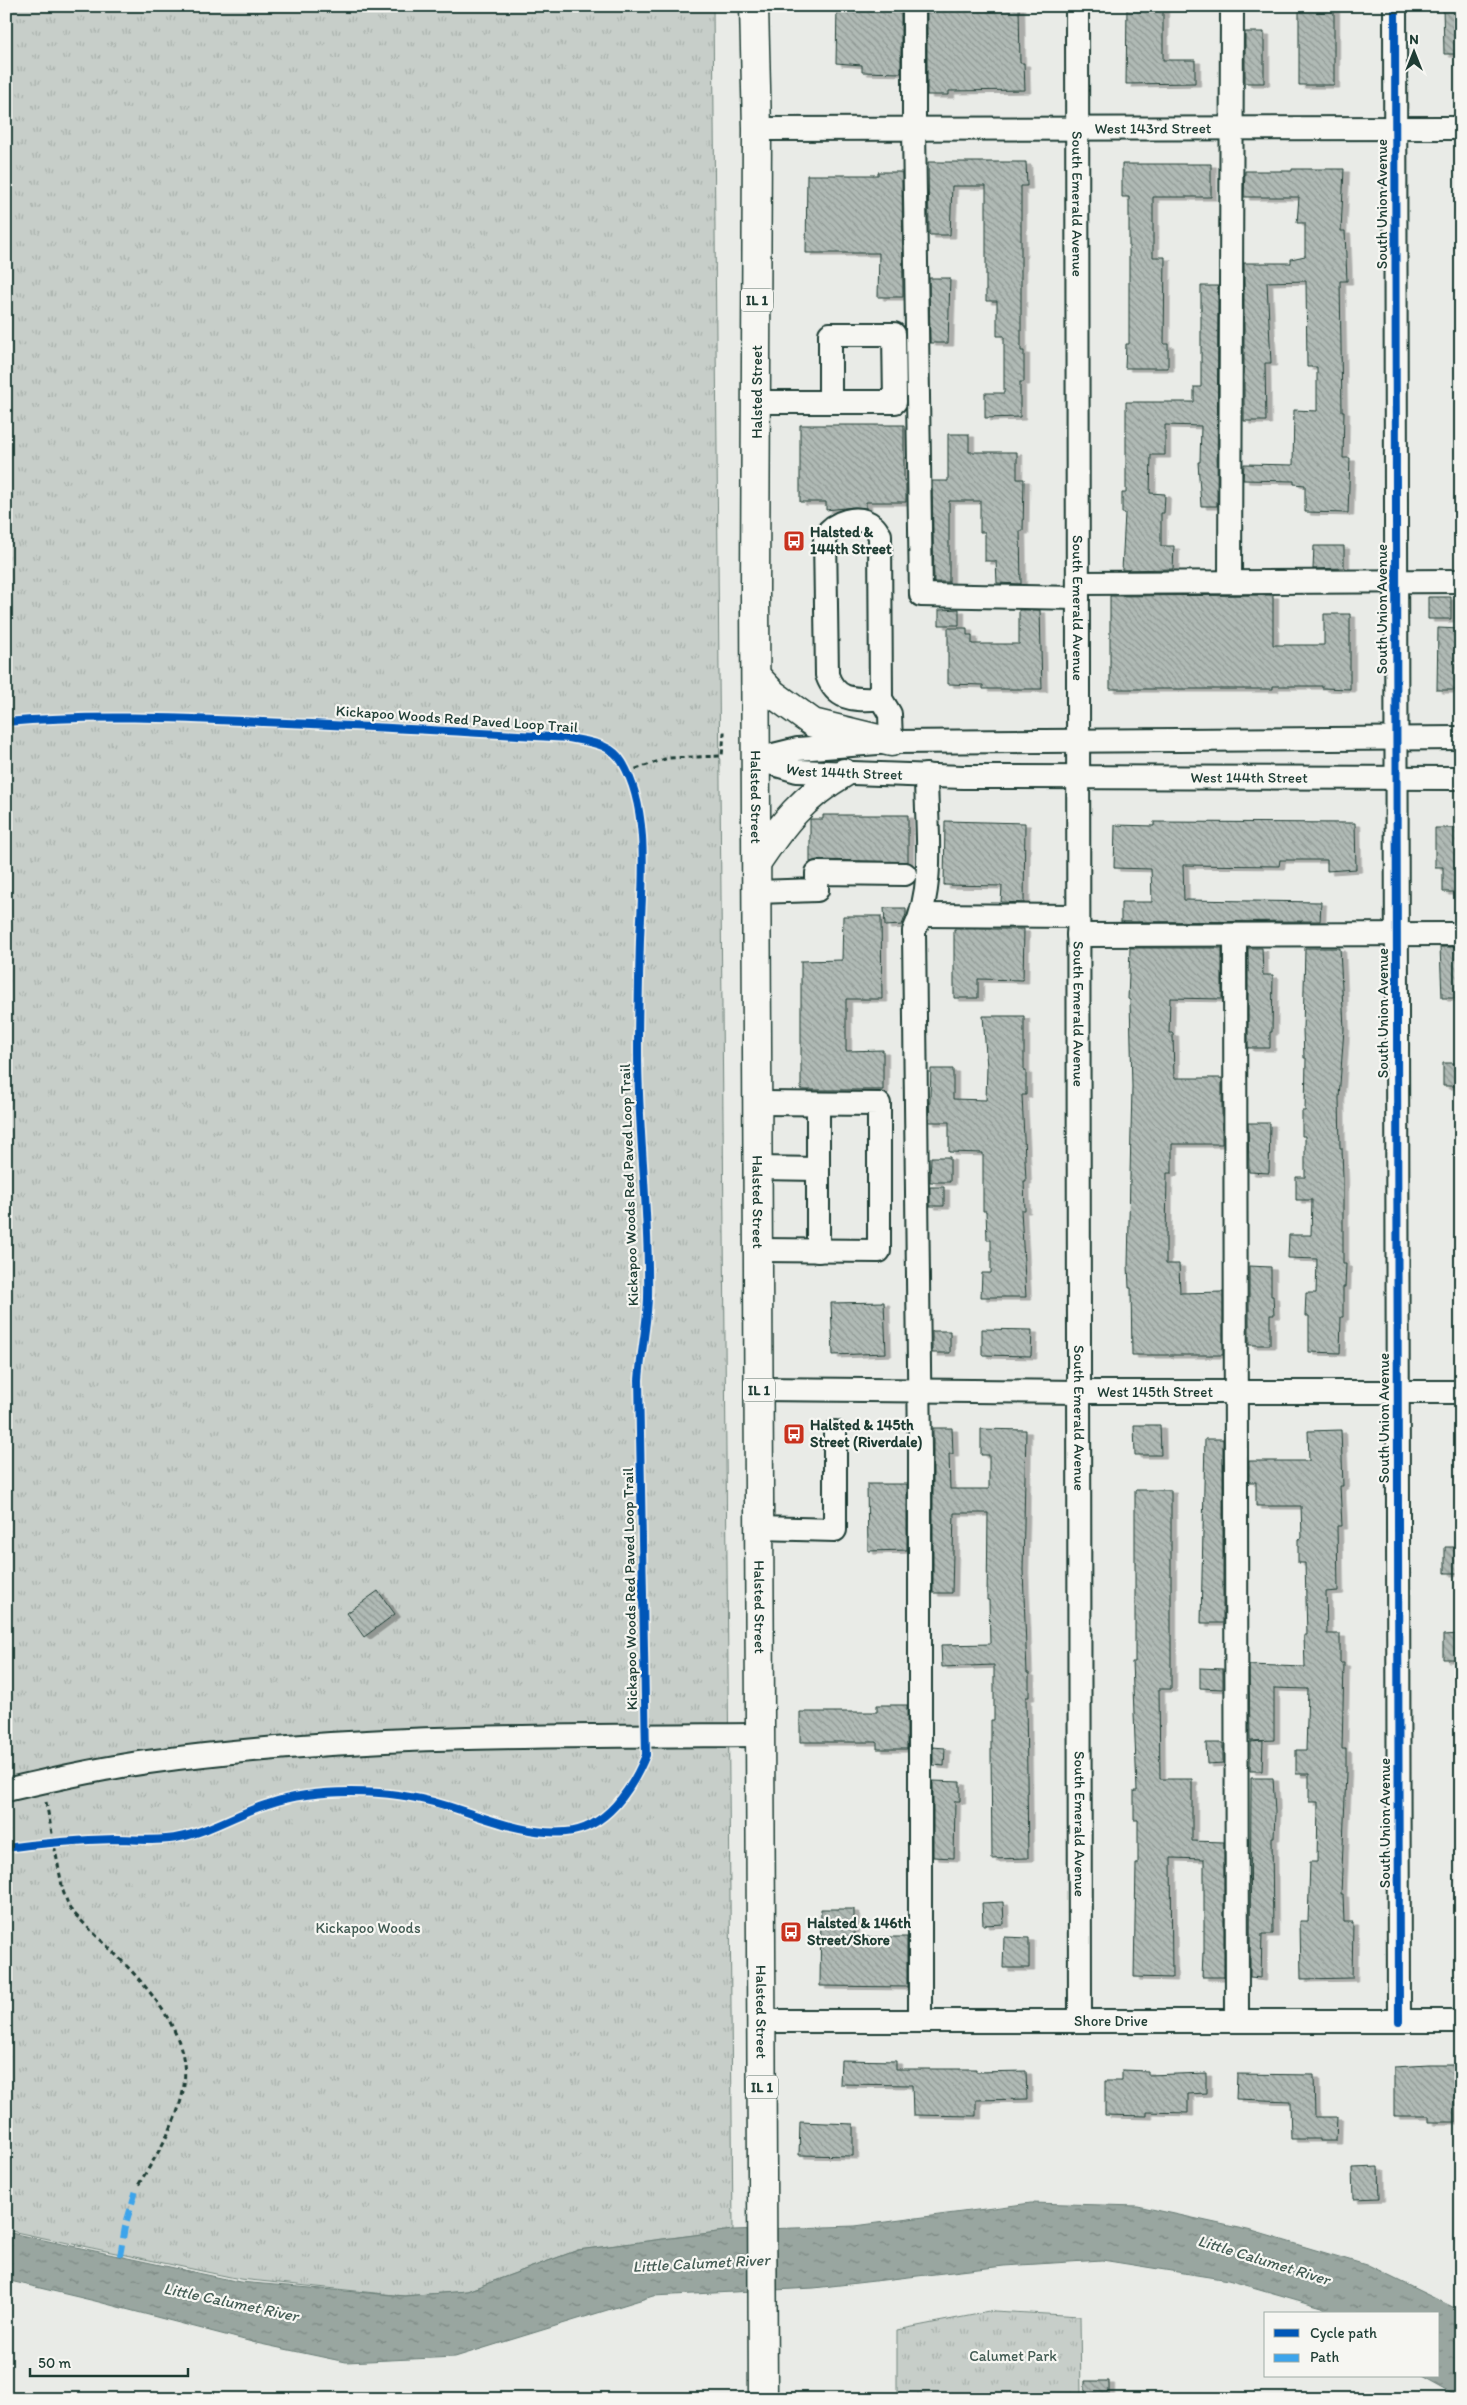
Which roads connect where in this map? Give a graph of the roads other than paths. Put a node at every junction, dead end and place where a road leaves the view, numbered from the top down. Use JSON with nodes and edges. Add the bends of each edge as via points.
{"nodes":[{"id":1,"x":754,"y":6,"type":"edge"},
{"id":2,"x":914,"y":6,"type":"edge"},
{"id":3,"x":1077,"y":6,"type":"edge"},
{"id":4,"x":1232,"y":6,"type":"edge"},
{"id":5,"x":1395,"y":6,"type":"edge"},
{"id":6,"x":1077,"y":128,"type":"junction"},
{"id":7,"x":1232,"y":128,"type":"junction"},
{"id":8,"x":1395,"y":128,"type":"junction"},
{"id":9,"x":1461,"y":128,"type":"edge"},
{"id":10,"x":756,"y":129,"type":"junction"},
{"id":11,"x":914,"y":129,"type":"junction"},
{"id":12,"x":757,"y":402,"type":"junction"},
{"id":13,"x":830,"y":402,"type":"dead end"},
{"id":14,"x":1396,"y":581,"type":"junction"},
{"id":15,"x":1461,"y":581,"type":"edge"},
{"id":16,"x":1230,"y":582,"type":"junction"},
{"id":17,"x":1078,"y":590,"type":"junction"},
{"id":18,"x":756,"y":676,"type":"junction"},
{"id":19,"x":881,"y":699,"type":"junction"},
{"id":20,"x":1397,"y":738,"type":"junction"},
{"id":21,"x":1461,"y":738,"type":"edge"},
{"id":22,"x":1078,"y":740,"type":"junction"},
{"id":23,"x":891,"y":742,"type":"junction"},
{"id":24,"x":756,"y":759,"type":"junction"},
{"id":25,"x":844,"y":773,"type":"junction"},
{"id":26,"x":926,"y":776,"type":"junction"},
{"id":27,"x":1078,"y":778,"type":"junction"},
{"id":28,"x":1397,"y":778,"type":"junction"},
{"id":29,"x":1461,"y":778,"type":"edge"},
{"id":30,"x":757,"y":862,"type":"junction"},
{"id":31,"x":905,"y":874,"type":"dead end"},
{"id":32,"x":757,"y":892,"type":"junction"},
{"id":33,"x":921,"y":915,"type":"junction"},
{"id":34,"x":1078,"y":925,"type":"junction"},
{"id":35,"x":1397,"y":934,"type":"junction"},
{"id":36,"x":1461,"y":934,"type":"edge"},
{"id":37,"x":1235,"y":935,"type":"junction"},
{"id":38,"x":758,"y":1103,"type":"junction"},
{"id":39,"x":818,"y":1104,"type":"junction"},
{"id":40,"x":758,"y":1168,"type":"junction"},
{"id":41,"x":818,"y":1169,"type":"junction"},
{"id":42,"x":758,"y":1250,"type":"junction"},
{"id":43,"x":818,"y":1251,"type":"junction"},
{"id":44,"x":759,"y":1389,"type":"junction"},
{"id":45,"x":919,"y":1391,"type":"junction"},
{"id":46,"x":1079,"y":1392,"type":"junction"},
{"id":47,"x":1237,"y":1392,"type":"junction"},
{"id":48,"x":1398,"y":1392,"type":"junction"},
{"id":49,"x":1461,"y":1392,"type":"edge"},
{"id":50,"x":835,"y":1432,"type":"dead end"},
{"id":51,"x":759,"y":1528,"type":"junction"},
{"id":52,"x":760,"y":1735,"type":"junction"},
{"id":53,"x":6,"y":1790,"type":"edge"},
{"id":54,"x":762,"y":2021,"type":"junction"},
{"id":55,"x":920,"y":2021,"type":"junction"},
{"id":56,"x":1080,"y":2021,"type":"junction"},
{"id":57,"x":1237,"y":2021,"type":"junction"},
{"id":58,"x":1399,"y":2021,"type":"junction"},
{"id":59,"x":1461,"y":2021,"type":"edge"},
{"id":60,"x":763,"y":2392,"type":"edge"}],
"edges":[{"from":1,"to":10,"type":"main road","name":"Halsted Street","number":"IL 1"},
{"from":2,"to":11,"type":"street"},
{"from":3,"to":6,"type":"street","name":"South Emerald Avenue"},
{"from":4,"to":7,"type":"street"},
{"from":5,"to":8,"type":"street","name":"South Union Avenue"},
{"from":6,"to":7,"type":"street","name":"West 143rd Street"},
{"from":6,"to":11,"type":"street","name":"West 143rd Street"},
{"from":6,"to":17,"type":"street","name":"South Emerald Avenue"},
{"from":7,"to":8,"type":"street","name":"West 143rd Street"},
{"from":7,"to":16,"type":"street"},
{"from":8,"to":9,"type":"street","name":"West 143rd Street"},
{"from":8,"to":14,"type":"street","name":"South Union Avenue"},
{"from":10,"to":11,"type":"street","name":"West 143rd Street"},
{"from":10,"to":12,"type":"main road","name":"Halsted Street","number":"IL 1"},
{"from":11,"to":17,"type":"street","via":[[921,595]]},
{"from":12,"to":13,"type":"street"},
{"from":12,"to":18,"type":"main road","name":"Halsted Street","number":"IL 1"},
{"from":14,"to":15,"type":"street"},
{"from":14,"to":16,"type":"street"},
{"from":14,"to":20,"type":"street","name":"South Union Avenue"},
{"from":16,"to":17,"type":"street"},
{"from":17,"to":22,"type":"street","name":"South Emerald Avenue"},
{"from":18,"to":23,"type":"main road","via":[[773,694],[813,723]]},
{"from":18,"to":24,"type":"main road","name":"Halsted Street","number":"IL 1"},
{"from":19,"to":19,"type":"street","via":[[880,536],[873,526],[862,521],[840,522],[825,536],[827,675],[831,687],[841,696]]},
{"from":19,"to":23,"type":"street","via":[[890,714]]},
{"from":20,"to":21,"type":"street","name":"West 144th Street"},
{"from":20,"to":22,"type":"street","name":"West 144th Street"},
{"from":20,"to":28,"type":"street","name":"South Union Avenue"},
{"from":22,"to":23,"type":"street","name":"West 144th Street"},
{"from":22,"to":27,"type":"street","name":"South Emerald Avenue"},
{"from":23,"to":24,"type":"street","name":"West 144th Street","via":[[798,749]]},
{"from":24,"to":25,"type":"street","name":"West 144th Street","via":[[797,771]]},
{"from":24,"to":30,"type":"main road","name":"Halsted Street","number":"IL 1"},
{"from":25,"to":26,"type":"street","name":"West 144th Street"},
{"from":25,"to":30,"type":"main road","via":[[798,806]]},
{"from":26,"to":27,"type":"street","name":"West 144th Street"},
{"from":26,"to":33,"type":"street","via":[[927,886]]},
{"from":27,"to":28,"type":"street","name":"West 144th Street"},
{"from":27,"to":34,"type":"street","name":"South Emerald Avenue"},
{"from":28,"to":29,"type":"street","name":"West 144th Street"},
{"from":28,"to":35,"type":"street","name":"South Union Avenue"},
{"from":30,"to":32,"type":"main road","name":"Halsted Street","number":"IL 1"},
{"from":31,"to":32,"type":"street","via":[[817,873],[817,890]]},
{"from":32,"to":38,"type":"main road","name":"Halsted Street","number":"IL 1"},
{"from":33,"to":34,"type":"street"},
{"from":33,"to":45,"type":"street","via":[[914,931]]},
{"from":34,"to":37,"type":"street"},
{"from":34,"to":46,"type":"street","name":"South Emerald Avenue"},
{"from":35,"to":36,"type":"street"},
{"from":35,"to":37,"type":"street"},
{"from":35,"to":48,"type":"street","name":"South Union Avenue"},
{"from":37,"to":47,"type":"street"},
{"from":38,"to":39,"type":"street"},
{"from":38,"to":40,"type":"main road","name":"Halsted Street","number":"IL 1"},
{"from":39,"to":41,"type":"street"},
{"from":39,"to":43,"type":"street","via":[[879,1104],[879,1251]]},
{"from":40,"to":41,"type":"street"},
{"from":40,"to":42,"type":"main road","name":"Halsted Street","number":"IL 1"},
{"from":41,"to":43,"type":"street"},
{"from":42,"to":43,"type":"street"},
{"from":42,"to":44,"type":"main road","name":"Halsted Street","number":"IL 1"},
{"from":44,"to":45,"type":"street","name":"West 145th Street"},
{"from":44,"to":51,"type":"main road","name":"Halsted Street","number":"IL 1"},
{"from":45,"to":46,"type":"street","name":"West 145th Street"},
{"from":45,"to":55,"type":"street"},
{"from":46,"to":47,"type":"street","name":"West 145th Street"},
{"from":46,"to":56,"type":"street","name":"South Emerald Avenue"},
{"from":47,"to":48,"type":"street","name":"West 145th Street"},
{"from":47,"to":57,"type":"street"},
{"from":48,"to":49,"type":"street","name":"West 145th Street"},
{"from":48,"to":58,"type":"street","name":"South Union Avenue"},
{"from":50,"to":51,"type":"street","via":[[835,1530]]},
{"from":51,"to":52,"type":"main road","name":"Halsted Street","number":"IL 1"},
{"from":52,"to":53,"type":"street","via":[[466,1736],[328,1743],[147,1762]]},
{"from":52,"to":54,"type":"main road","name":"Halsted Street","number":"IL 1"},
{"from":54,"to":55,"type":"street","name":"Shore Drive"},
{"from":54,"to":60,"type":"main road","name":"Halsted Street","number":"IL 1"},
{"from":55,"to":56,"type":"street","name":"Shore Drive"},
{"from":56,"to":57,"type":"street","name":"Shore Drive"},
{"from":57,"to":58,"type":"street","name":"Shore Drive"},
{"from":58,"to":59,"type":"street","name":"Shore Drive"}]}
